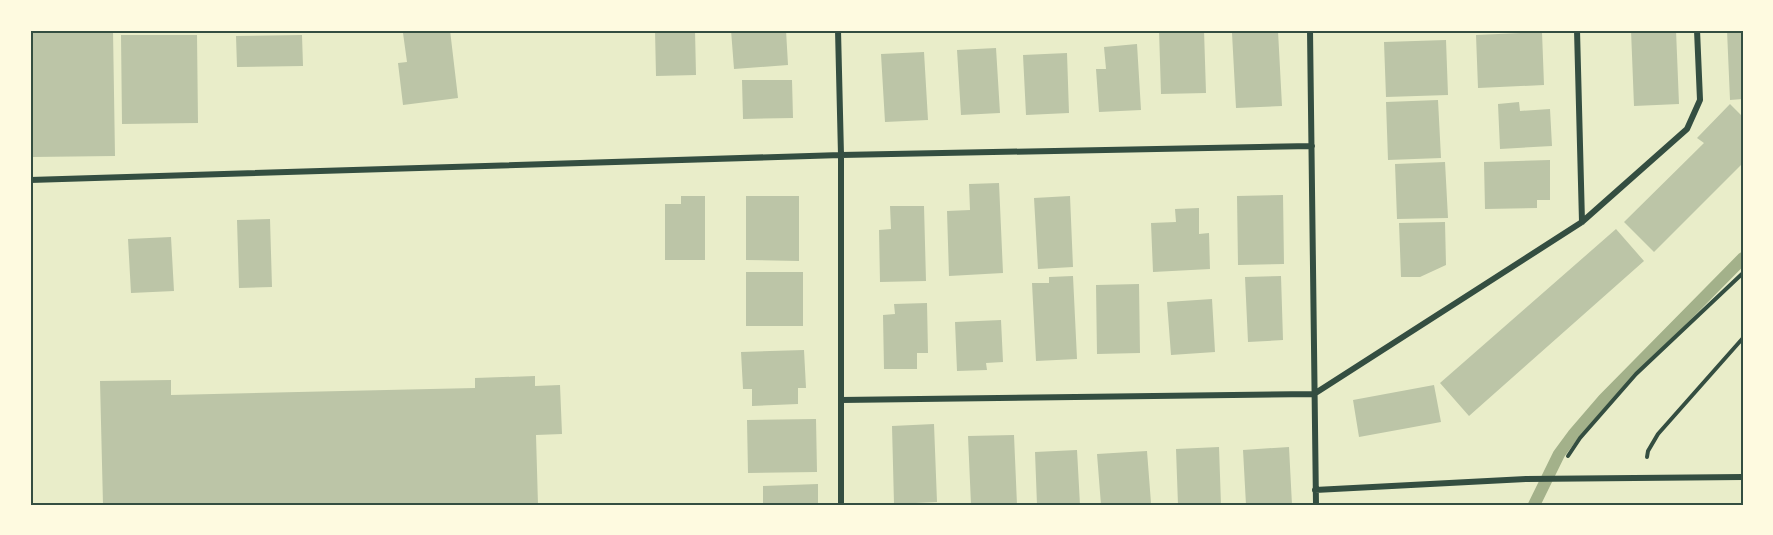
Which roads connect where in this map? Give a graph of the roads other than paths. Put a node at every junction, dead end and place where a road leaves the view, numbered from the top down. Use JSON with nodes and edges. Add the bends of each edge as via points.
{"nodes":[{"id":1,"x":838,"y":30,"type":"edge"},
{"id":2,"x":1310,"y":30,"type":"edge"},
{"id":3,"x":1578,"y":30,"type":"edge"},
{"id":4,"x":1697,"y":30,"type":"edge"},
{"id":5,"x":1312,"y":146,"type":"junction"},
{"id":6,"x":841,"y":155,"type":"junction"},
{"id":7,"x":30,"y":180,"type":"edge"},
{"id":8,"x":1582,"y":222,"type":"junction"},
{"id":9,"x":1314,"y":394,"type":"junction"},
{"id":10,"x":841,"y":400,"type":"junction"},
{"id":11,"x":1743,"y":477,"type":"edge"},
{"id":12,"x":1315,"y":490,"type":"junction"},
{"id":13,"x":841,"y":505,"type":"edge"},
{"id":14,"x":1316,"y":505,"type":"edge"}],
"edges":[{"from":1,"to":6,"type":"street"},
{"from":2,"to":5,"type":"street"},
{"from":3,"to":8,"type":"street"},
{"from":4,"to":8,"type":"street","via":[[1700,100],[1687,129]]},
{"from":5,"to":6,"type":"street"},
{"from":5,"to":9,"type":"street"},
{"from":6,"to":7,"type":"street"},
{"from":6,"to":10,"type":"street"},
{"from":8,"to":9,"type":"street"},
{"from":9,"to":10,"type":"street"},
{"from":9,"to":12,"type":"street"},
{"from":10,"to":13,"type":"street"},
{"from":11,"to":12,"type":"street","via":[[1526,479]]},
{"from":12,"to":14,"type":"street"}]}
